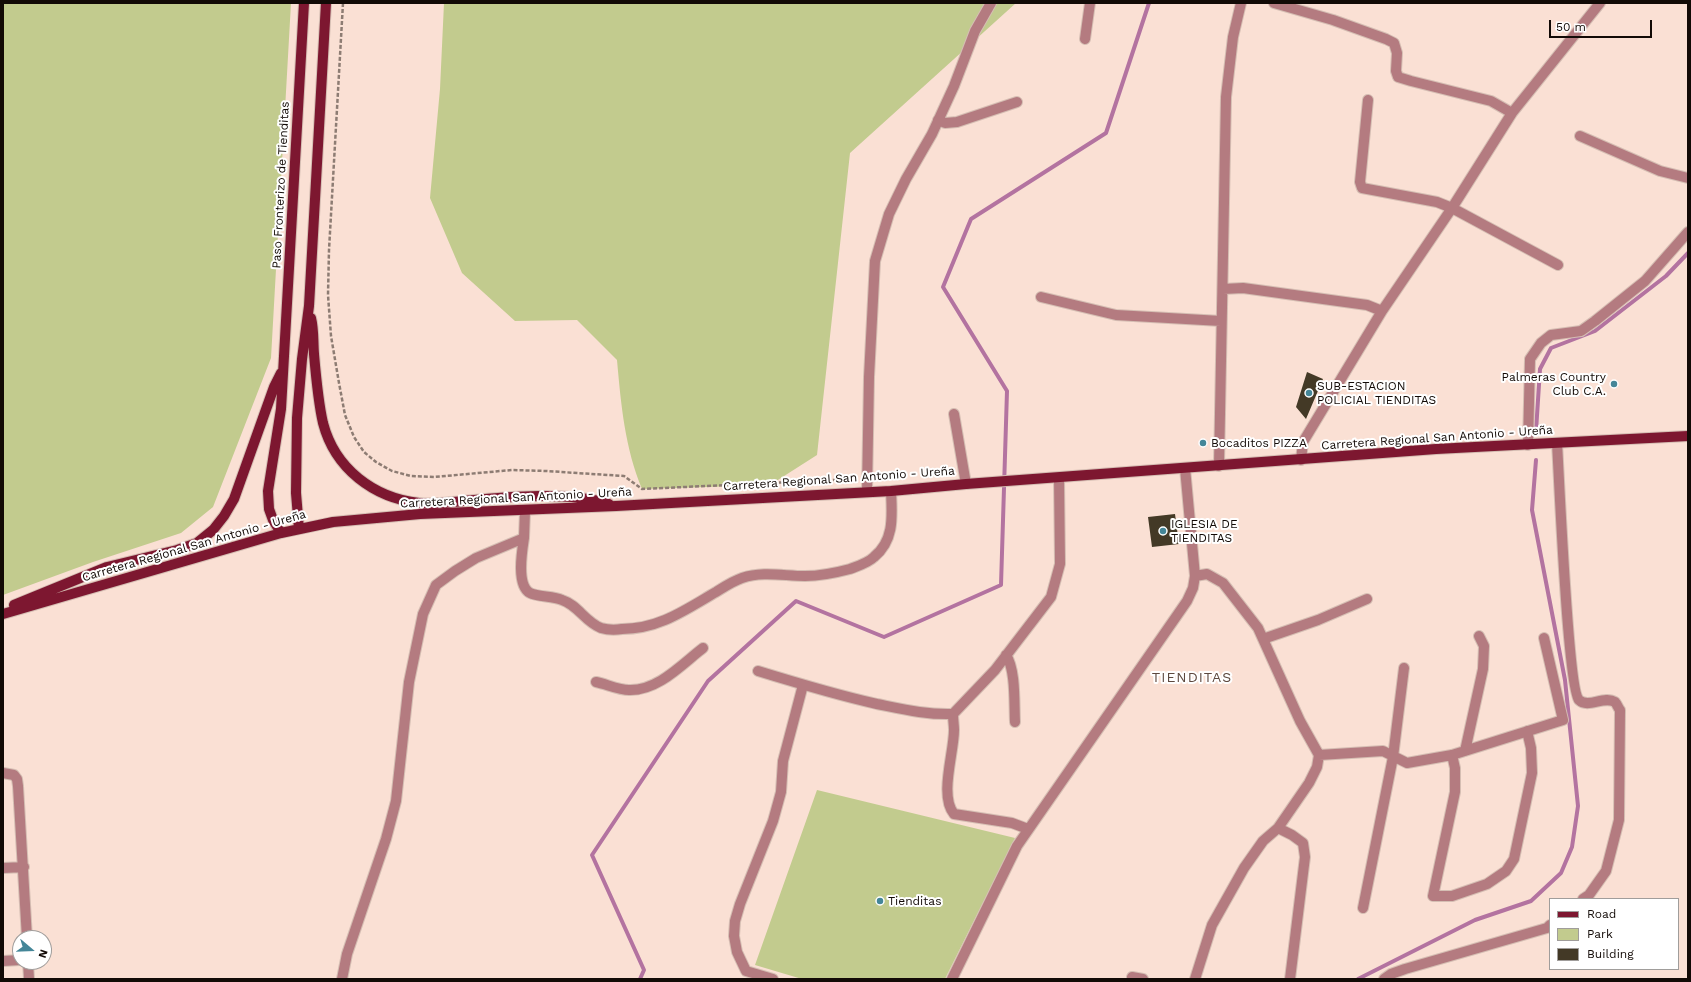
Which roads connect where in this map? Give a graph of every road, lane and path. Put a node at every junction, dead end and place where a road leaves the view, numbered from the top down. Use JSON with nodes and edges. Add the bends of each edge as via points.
{"nodes":[{"id":1,"x":304,"y":3,"type":"edge"},
{"id":2,"x":326,"y":3,"type":"edge"},
{"id":3,"x":343,"y":3,"type":"edge"},
{"id":4,"x":991,"y":3,"type":"edge"},
{"id":5,"x":1090,"y":3,"type":"edge"},
{"id":6,"x":1241,"y":3,"type":"edge"},
{"id":7,"x":1274,"y":3,"type":"edge"},
{"id":8,"x":1600,"y":3,"type":"edge"},
{"id":9,"x":1085,"y":40,"type":"dead end"},
{"id":10,"x":1368,"y":100,"type":"dead end"},
{"id":11,"x":1017,"y":102,"type":"dead end"},
{"id":12,"x":1512,"y":113,"type":"junction"},
{"id":13,"x":938,"y":120,"type":"junction"},
{"id":14,"x":1580,"y":136,"type":"dead end"},
{"id":15,"x":1688,"y":178,"type":"edge"},
{"id":16,"x":1452,"y":208,"type":"junction"},
{"id":17,"x":1688,"y":232,"type":"edge"},
{"id":18,"x":1558,"y":265,"type":"dead end"},
{"id":19,"x":1223,"y":289,"type":"junction"},
{"id":20,"x":1041,"y":297,"type":"dead end"},
{"id":21,"x":309,"y":306,"type":"junction"},
{"id":22,"x":1382,"y":311,"type":"junction"},
{"id":23,"x":1221,"y":321,"type":"junction"},
{"id":24,"x":283,"y":368,"type":"junction"},
{"id":25,"x":954,"y":414,"type":"dead end"},
{"id":26,"x":1688,"y":436,"type":"edge"},
{"id":27,"x":1557,"y":443,"type":"junction"},
{"id":28,"x":1528,"y":445,"type":"junction"},
{"id":29,"x":1301,"y":460,"type":"junction"},
{"id":30,"x":1218,"y":466,"type":"junction"},
{"id":31,"x":1184,"y":468,"type":"junction"},
{"id":32,"x":1058,"y":478,"type":"junction"},
{"id":33,"x":867,"y":479,"type":"junction"},
{"id":34,"x":966,"y":484,"type":"junction"},
{"id":35,"x":891,"y":491,"type":"junction"},
{"id":36,"x":867,"y":492,"type":"junction"},
{"id":37,"x":616,"y":506,"type":"junction"},
{"id":38,"x":526,"y":511,"type":"junction"},
{"id":39,"x":299,"y":529,"type":"junction"},
{"id":40,"x":280,"y":533,"type":"junction"},
{"id":41,"x":524,"y":538,"type":"junction"},
{"id":42,"x":1195,"y":576,"type":"junction"},
{"id":43,"x":1367,"y":599,"type":"dead end"},
{"id":44,"x":3,"y":609,"type":"edge"},
{"id":45,"x":3,"y":614,"type":"edge"},
{"id":46,"x":1479,"y":636,"type":"dead end"},
{"id":47,"x":1544,"y":638,"type":"dead end"},
{"id":48,"x":1263,"y":639,"type":"junction"},
{"id":49,"x":703,"y":648,"type":"dead end"},
{"id":50,"x":1006,"y":655,"type":"junction"},
{"id":51,"x":1404,"y":668,"type":"dead end"},
{"id":52,"x":758,"y":671,"type":"dead end"},
{"id":53,"x":596,"y":682,"type":"dead end"},
{"id":54,"x":803,"y":684,"type":"junction"},
{"id":55,"x":953,"y":714,"type":"junction"},
{"id":56,"x":1015,"y":722,"type":"dead end"},
{"id":57,"x":1527,"y":731,"type":"junction"},
{"id":58,"x":1465,"y":751,"type":"junction"},
{"id":59,"x":1318,"y":755,"type":"junction"},
{"id":60,"x":1452,"y":755,"type":"junction"},
{"id":61,"x":1393,"y":757,"type":"junction"},
{"id":62,"x":3,"y":773,"type":"edge"},
{"id":63,"x":1278,"y":828,"type":"junction"},
{"id":64,"x":1028,"y":829,"type":"junction"},
{"id":65,"x":24,"y":867,"type":"junction"},
{"id":66,"x":3,"y":868,"type":"edge"},
{"id":67,"x":1584,"y":898,"type":"edge"},
{"id":68,"x":1363,"y":908,"type":"dead end"},
{"id":69,"x":1549,"y":926,"type":"edge"},
{"id":70,"x":27,"y":930,"type":"edge"},
{"id":71,"x":743,"y":975,"type":"edge"},
{"id":72,"x":1132,"y":977,"type":"dead end"},
{"id":73,"x":342,"y":979,"type":"edge"},
{"id":74,"x":773,"y":979,"type":"edge"},
{"id":75,"x":952,"y":979,"type":"edge"},
{"id":76,"x":1142,"y":979,"type":"edge"},
{"id":77,"x":1195,"y":979,"type":"edge"},
{"id":78,"x":1290,"y":979,"type":"edge"},
{"id":79,"x":1384,"y":979,"type":"edge"}],
"edges":[{"from":1,"to":24,"type":"main road","name":"Paso Fronterizo de Tienditas"},
{"from":2,"to":21,"type":"main road"},
{"from":3,"to":33,"type":"path","via":[[328,295],[331,336],[345,415],[354,437],[364,452],[392,471],[411,476],[434,477],[512,470],[546,470],[624,476],[642,489]]},
{"from":4,"to":13,"type":"street","via":[[975,31]]},
{"from":5,"to":9,"type":"street"},
{"from":6,"to":19,"type":"street","via":[[1233,37],[1226,98]]},
{"from":7,"to":12,"type":"street","via":[[1333,20],[1394,43],[1398,77],[1491,101]]},
{"from":8,"to":12,"type":"street"},
{"from":10,"to":16,"type":"street","via":[[1361,163],[1362,188],[1437,202]]},
{"from":11,"to":13,"type":"street","via":[[956,122],[945,123]]},
{"from":12,"to":16,"type":"street"},
{"from":13,"to":33,"type":"street","via":[[889,214],[875,261]]},
{"from":14,"to":15,"type":"street","via":[[1660,172]]},
{"from":16,"to":18,"type":"street"},
{"from":16,"to":22,"type":"street"},
{"from":17,"to":28,"type":"street","via":[[1645,281],[1586,328],[1552,335],[1540,343],[1530,359]]},
{"from":19,"to":22,"type":"street","via":[[1243,288],[1367,305]]},
{"from":19,"to":23,"type":"street"},
{"from":20,"to":23,"type":"street","via":[[1116,315]]},
{"from":21,"to":37,"type":"main road","via":[[324,424],[340,460],[353,475],[367,485],[398,500],[421,504],[534,496],[597,500]]},
{"from":21,"to":39,"type":"main road","via":[[297,418],[296,493]]},
{"from":22,"to":29,"type":"street","via":[[1303,442]]},
{"from":23,"to":30,"type":"street"},
{"from":24,"to":40,"type":"main road","name":"Paso Fronterizo de Tienditas","via":[[278,432],[268,491],[269,509]]},
{"from":24,"to":44,"type":"main road","via":[[234,498],[213,530],[197,543],[107,567]]},
{"from":25,"to":34,"type":"street"},
{"from":26,"to":27,"type":"main road","name":"Carretera Regional San Antonio - Ureña"},
{"from":27,"to":28,"type":"main road","name":"Carretera Regional San Antonio - Ureña"},
{"from":27,"to":67,"type":"street","via":[[1576,694],[1580,701],[1587,704],[1615,702],[1620,710],[1619,820],[1606,871]]},
{"from":28,"to":29,"type":"main road","name":"Carretera Regional San Antonio - Ureña"},
{"from":29,"to":30,"type":"main road","name":"Carretera Regional San Antonio - Ureña"},
{"from":30,"to":31,"type":"main road","name":"Carretera Regional San Antonio - Ureña"},
{"from":31,"to":32,"type":"main road","name":"Carretera Regional San Antonio - Ureña"},
{"from":31,"to":42,"type":"street"},
{"from":32,"to":34,"type":"main road","name":"Carretera Regional San Antonio - Ureña"},
{"from":32,"to":50,"type":"street","via":[[1060,564],[1055,588]]},
{"from":33,"to":36,"type":"street"},
{"from":34,"to":35,"type":"main road","name":"Carretera Regional San Antonio - Ureña"},
{"from":35,"to":36,"type":"main road","name":"Carretera Regional San Antonio - Ureña"},
{"from":35,"to":41,"type":"street","via":[[891,531],[883,550],[873,559],[832,574],[763,574],[742,578],[667,620],[639,629],[602,628],[586,619],[570,603],[530,593],[522,582]]},
{"from":36,"to":37,"type":"main road","name":"Carretera Regional San Antonio - Ureña"},
{"from":37,"to":38,"type":"main road","name":"Carretera Regional San Antonio - Ureña"},
{"from":38,"to":39,"type":"main road","name":"Carretera Regional San Antonio - Ureña","via":[[420,514],[333,522]]},
{"from":38,"to":41,"type":"street"},
{"from":39,"to":40,"type":"main road","name":"Carretera Regional San Antonio - Ureña"},
{"from":40,"to":45,"type":"main road","name":"Carretera Regional San Antonio - Ureña"},
{"from":41,"to":73,"type":"street","via":[[476,558],[455,571],[436,586],[423,614],[409,682],[396,801],[386,839],[347,954]]},
{"from":42,"to":48,"type":"street","via":[[1207,574],[1222,583],[1258,628]]},
{"from":42,"to":64,"type":"street","via":[[1187,601]]},
{"from":43,"to":48,"type":"street","via":[[1325,618]]},
{"from":46,"to":58,"type":"street","via":[[1484,646],[1482,669]]},
{"from":47,"to":57,"type":"street","via":[[1563,720]]},
{"from":48,"to":59,"type":"street"},
{"from":49,"to":53,"type":"street","via":[[661,680],[646,688],[629,690]]},
{"from":50,"to":55,"type":"street"},
{"from":50,"to":56,"type":"street","via":[[1012,679]]},
{"from":51,"to":61,"type":"street"},
{"from":52,"to":54,"type":"street"},
{"from":54,"to":55,"type":"street","via":[[903,710]]},
{"from":54,"to":71,"type":"street","via":[[783,761],[781,792],[773,821],[735,921],[734,936]]},
{"from":55,"to":64,"type":"street","via":[[949,808],[954,814],[1012,823]]},
{"from":57,"to":58,"type":"street"},
{"from":57,"to":60,"type":"street","via":[[1532,772],[1514,859],[1506,871],[1487,884],[1452,896],[1433,896],[1455,792]]},
{"from":58,"to":60,"type":"street"},
{"from":59,"to":61,"type":"street","via":[[1383,751]]},
{"from":59,"to":63,"type":"street","via":[[1319,761],[1309,783]]},
{"from":60,"to":61,"type":"street","via":[[1407,763]]},
{"from":61,"to":68,"type":"street"},
{"from":62,"to":65,"type":"street","via":[[14,775],[17,779]]},
{"from":63,"to":77,"type":"street","via":[[1263,841],[1244,868],[1212,925]]},
{"from":63,"to":78,"type":"street","via":[[1302,843],[1305,857]]},
{"from":64,"to":75,"type":"street","via":[[1017,846]]},
{"from":65,"to":66,"type":"street"},
{"from":65,"to":70,"type":"street"},
{"from":69,"to":79,"type":"street","via":[[1405,969]]},
{"from":71,"to":74,"type":"street"},
{"from":72,"to":76,"type":"street"}]}
